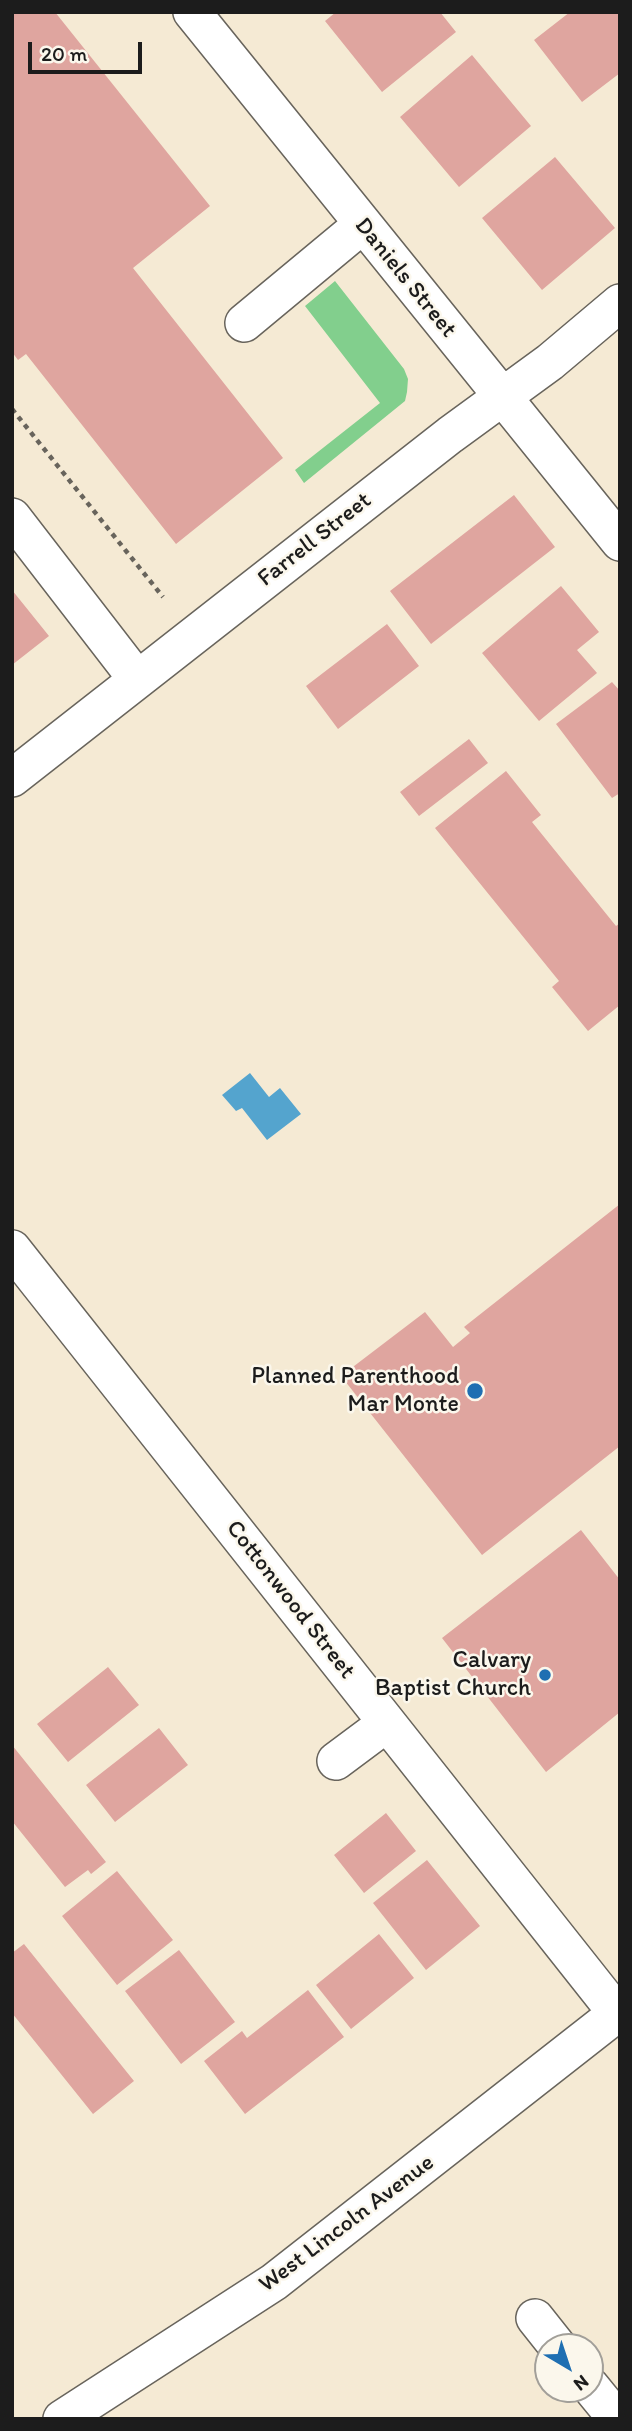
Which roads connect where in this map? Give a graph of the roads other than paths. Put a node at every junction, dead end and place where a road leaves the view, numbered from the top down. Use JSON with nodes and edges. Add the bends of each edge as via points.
{"nodes":[{"id":1,"x":192,"y":12,"type":"edge"},
{"id":2,"x":362,"y":225,"type":"junction"},
{"id":3,"x":620,"y":303,"type":"edge"},
{"id":4,"x":244,"y":323,"type":"dead end"},
{"id":5,"x":503,"y":397,"type":"junction"},
{"id":6,"x":12,"y":517,"type":"edge"},
{"id":7,"x":620,"y":542,"type":"edge"},
{"id":8,"x":137,"y":679,"type":"junction"},
{"id":9,"x":12,"y":778,"type":"edge"},
{"id":10,"x":12,"y":1250,"type":"edge"},
{"id":11,"x":387,"y":1723,"type":"junction"},
{"id":12,"x":336,"y":1762,"type":"dead end"},
{"id":13,"x":619,"y":2014,"type":"edge"},
{"id":14,"x":535,"y":2318,"type":"dead end"},
{"id":15,"x":547,"y":2333,"type":"edge"},
{"id":16,"x":604,"y":2403,"type":"edge"},
{"id":17,"x":62,"y":2419,"type":"edge"},
{"id":18,"x":617,"y":2419,"type":"edge"}],
"edges":[{"from":1,"to":2,"type":"street","name":"Daniels Street"},
{"from":2,"to":4,"type":"street"},
{"from":2,"to":5,"type":"street","name":"Daniels Street"},
{"from":3,"to":5,"type":"street","name":"Farrell Street"},
{"from":5,"to":7,"type":"street","name":"Daniels Street"},
{"from":5,"to":8,"type":"street","name":"Farrell Street"},
{"from":6,"to":8,"type":"street"},
{"from":8,"to":9,"type":"street","name":"Farrell Street"},
{"from":10,"to":11,"type":"street","name":"Cottonwood Street"},
{"from":11,"to":12,"type":"street"},
{"from":11,"to":13,"type":"street","name":"Cottonwood Street"},
{"from":13,"to":17,"type":"street","name":"West Lincoln Avenue","via":[[274,2282]]},
{"from":14,"to":15,"type":"street"},
{"from":16,"to":18,"type":"street"}]}
